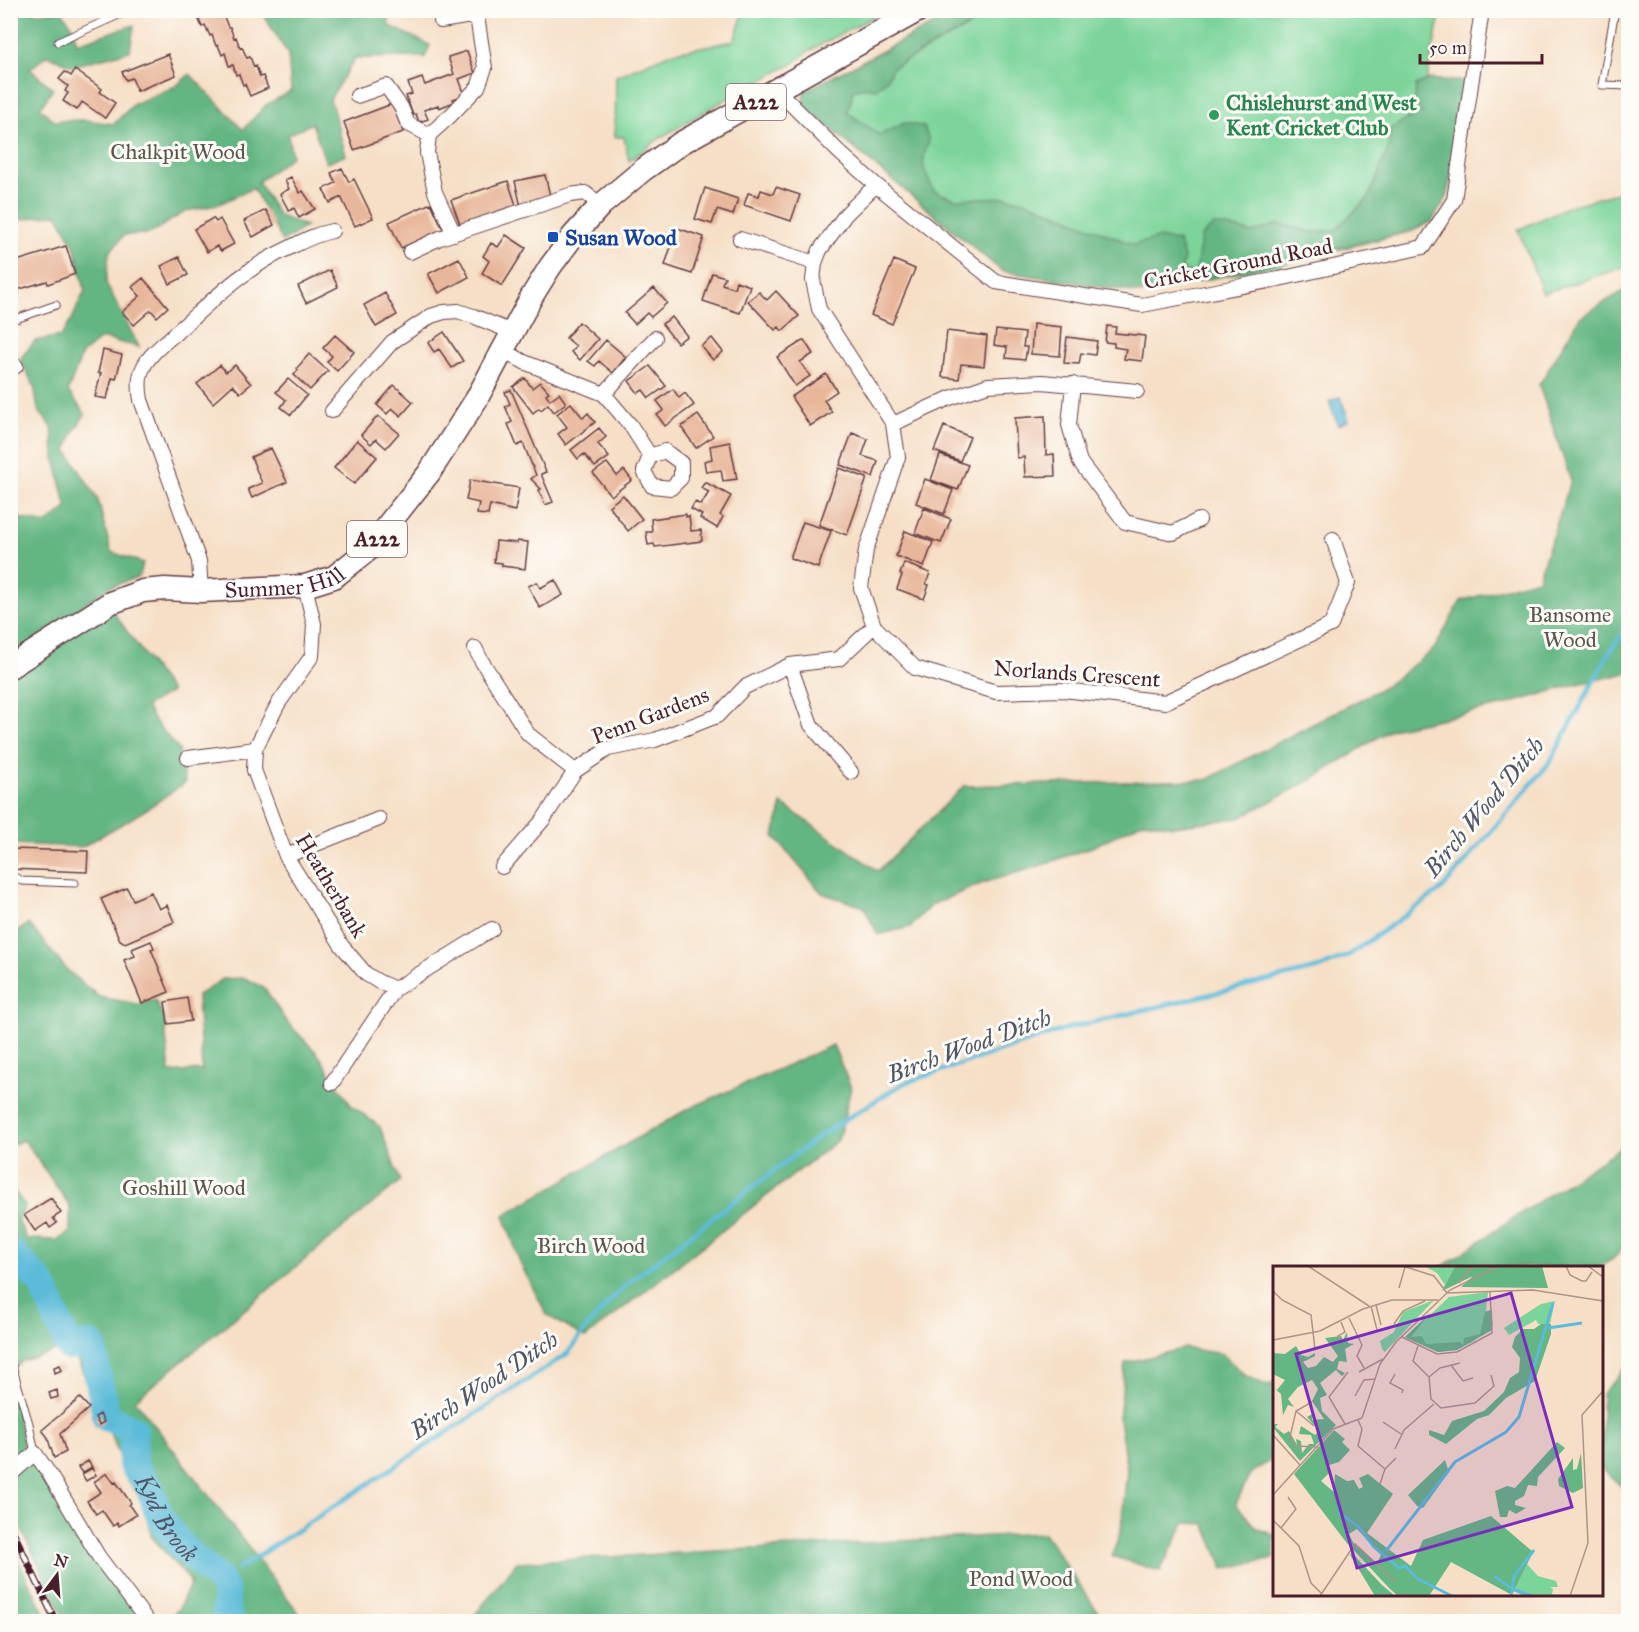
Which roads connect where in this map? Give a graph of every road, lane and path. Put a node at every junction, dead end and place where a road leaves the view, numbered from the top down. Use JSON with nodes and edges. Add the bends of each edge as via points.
{"nodes":[{"id":1,"x":130,"y":10,"type":"edge"},
{"id":2,"x":919,"y":10,"type":"edge"},
{"id":3,"x":1482,"y":10,"type":"edge"},
{"id":4,"x":1615,"y":10,"type":"edge"},
{"id":5,"x":476,"y":13,"type":"edge"},
{"id":6,"x":441,"y":21,"type":"dead end"},
{"id":7,"x":58,"y":42,"type":"dead end"},
{"id":8,"x":1629,"y":86,"type":"edge"},
{"id":9,"x":777,"y":90,"type":"junction"},
{"id":10,"x":357,"y":96,"type":"dead end"},
{"id":11,"x":429,"y":135,"type":"junction"},
{"id":12,"x":876,"y":185,"type":"junction"},
{"id":13,"x":601,"y":205,"type":"junction"},
{"id":14,"x":332,"y":231,"type":"dead end"},
{"id":15,"x":454,"y":234,"type":"junction"},
{"id":16,"x":740,"y":239,"type":"dead end"},
{"id":17,"x":410,"y":252,"type":"dead end"},
{"id":18,"x":815,"y":263,"type":"junction"},
{"id":19,"x":56,"y":306,"type":"dead end"},
{"id":20,"x":10,"y":321,"type":"edge"},
{"id":21,"x":655,"y":338,"type":"dead end"},
{"id":22,"x":507,"y":341,"type":"junction"},
{"id":23,"x":1073,"y":384,"type":"junction"},
{"id":24,"x":1137,"y":391,"type":"dead end"},
{"id":25,"x":604,"y":394,"type":"junction"},
{"id":26,"x":332,"y":411,"type":"dead end"},
{"id":27,"x":893,"y":424,"type":"junction"},
{"id":28,"x":650,"y":456,"type":"dead end"},
{"id":29,"x":1199,"y":520,"type":"dead end"},
{"id":30,"x":1333,"y":539,"type":"dead end"},
{"id":31,"x":305,"y":586,"type":"junction"},
{"id":32,"x":201,"y":591,"type":"junction"},
{"id":33,"x":874,"y":626,"type":"junction"},
{"id":34,"x":475,"y":648,"type":"dead end"},
{"id":35,"x":790,"y":665,"type":"junction"},
{"id":36,"x":10,"y":667,"type":"edge"},
{"id":37,"x":255,"y":748,"type":"junction"},
{"id":38,"x":188,"y":758,"type":"dead end"},
{"id":39,"x":575,"y":771,"type":"junction"},
{"id":40,"x":851,"y":772,"type":"dead end"},
{"id":41,"x":380,"y":819,"type":"dead end"},
{"id":42,"x":286,"y":856,"type":"junction"},
{"id":43,"x":502,"y":867,"type":"dead end"},
{"id":44,"x":10,"y":875,"type":"edge"},
{"id":45,"x":75,"y":883,"type":"dead end"},
{"id":46,"x":492,"y":929,"type":"dead end"},
{"id":47,"x":395,"y":988,"type":"junction"},
{"id":48,"x":332,"y":1083,"type":"dead end"},
{"id":49,"x":10,"y":1359,"type":"edge"},
{"id":50,"x":35,"y":1453,"type":"junction"},
{"id":51,"x":10,"y":1475,"type":"edge"},
{"id":52,"x":148,"y":1622,"type":"edge"}],
"edges":[{"from":1,"to":7,"type":"lane"},
{"from":2,"to":9,"type":"main road","number":"A222"},
{"from":3,"to":12,"type":"street","name":"Cricket Ground Road","via":[[1454,200],[1423,247],[1142,305],[996,282]]},
{"from":4,"to":8,"type":"lane","via":[[1602,85]]},
{"from":5,"to":6,"type":"street"},
{"from":5,"to":11,"type":"street","via":[[485,68],[478,87]]},
{"from":9,"to":12,"type":"street","name":"Cricket Ground Road"},
{"from":9,"to":13,"type":"main road","number":"A222","via":[[681,143]]},
{"from":10,"to":11,"type":"street","via":[[386,86],[402,106],[408,124]]},
{"from":11,"to":15,"type":"street","via":[[427,153],[435,192]]},
{"from":12,"to":18,"type":"street","name":"Norlands Crescent","via":[[846,214],[819,250]]},
{"from":13,"to":15,"type":"street","via":[[585,193],[570,195]]},
{"from":13,"to":22,"type":"main road","name":"Summer Hill","number":"A222","via":[[550,267]]},
{"from":14,"to":32,"type":"street","via":[[306,239],[251,268],[214,298],[142,369],[141,400],[199,561]]},
{"from":15,"to":17,"type":"street"},
{"from":16,"to":18,"type":"street"},
{"from":18,"to":27,"type":"street","name":"Norlands Crescent","via":[[813,280],[819,309]]},
{"from":19,"to":20,"type":"lane"},
{"from":21,"to":25,"type":"street"},
{"from":22,"to":25,"type":"street","via":[[524,362]]},
{"from":22,"to":26,"type":"street","via":[[473,316],[458,311],[430,316],[392,342]]},
{"from":22,"to":31,"type":"main road","name":"Summer Hill","number":"A222","via":[[477,400],[429,473],[369,550],[334,577]]},
{"from":23,"to":24,"type":"street"},
{"from":23,"to":27,"type":"street","via":[[988,386]]},
{"from":23,"to":29,"type":"street","via":[[1068,425],[1080,462],[1125,522],[1173,533]]},
{"from":25,"to":28,"type":"street"},
{"from":27,"to":33,"type":"street","name":"Norlands Crescent","via":[[898,457],[866,550],[861,588]]},
{"from":30,"to":33,"type":"street","name":"Norlands Crescent","via":[[1347,583],[1331,625],[1165,702],[1064,690],[996,692],[915,668]]},
{"from":31,"to":32,"type":"main road","name":"Summer Hill","number":"A222"},
{"from":31,"to":37,"type":"street","via":[[314,624],[312,656],[278,704]]},
{"from":32,"to":36,"type":"main road","name":"Summer Hill","number":"A222","via":[[143,591],[110,603]]},
{"from":33,"to":35,"type":"street","name":"Penn Gardens","via":[[839,659]]},
{"from":34,"to":39,"type":"street","via":[[528,734]]},
{"from":35,"to":39,"type":"street","name":"Penn Gardens","via":[[745,687],[717,716],[655,740],[608,749]]},
{"from":35,"to":40,"type":"street","via":[[811,725]]},
{"from":37,"to":38,"type":"street"},
{"from":37,"to":42,"type":"street","name":"Heatherbank","via":[[254,770]]},
{"from":39,"to":43,"type":"street","name":"Penn Gardens","via":[[543,820]]},
{"from":41,"to":42,"type":"street"},
{"from":42,"to":47,"type":"street","name":"Heatherbank","via":[[342,946],[366,974]]},
{"from":44,"to":45,"type":"lane","via":[[22,881]]},
{"from":46,"to":47,"type":"street"},
{"from":47,"to":48,"type":"street"},
{"from":49,"to":50,"type":"lane"},
{"from":50,"to":51,"type":"street"},
{"from":50,"to":52,"type":"street","via":[[99,1557]]}]}
